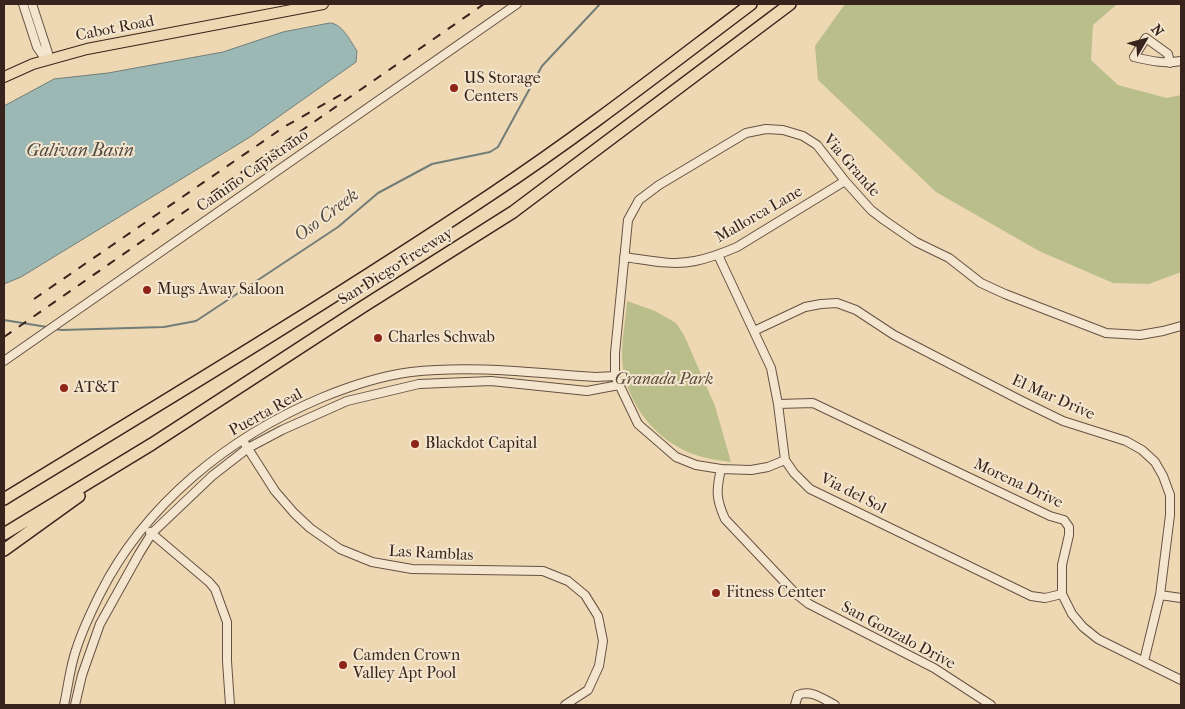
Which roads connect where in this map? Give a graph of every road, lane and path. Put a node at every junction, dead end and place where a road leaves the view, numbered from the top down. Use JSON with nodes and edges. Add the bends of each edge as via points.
{"nodes":[{"id":1,"x":24,"y":4,"type":"edge"},
{"id":2,"x":32,"y":4,"type":"edge"},
{"id":3,"x":323,"y":4,"type":"edge"},
{"id":4,"x":517,"y":4,"type":"edge"},
{"id":5,"x":751,"y":4,"type":"edge"},
{"id":6,"x":790,"y":4,"type":"edge"},
{"id":7,"x":46,"y":60,"type":"junction"},
{"id":8,"x":1181,"y":61,"type":"edge"},
{"id":9,"x":1170,"y":63,"type":"dead end"},
{"id":10,"x":4,"y":77,"type":"edge"},
{"id":11,"x":845,"y":181,"type":"junction"},
{"id":12,"x":718,"y":255,"type":"junction"},
{"id":13,"x":624,"y":257,"type":"junction"},
{"id":14,"x":1181,"y":326,"type":"edge"},
{"id":15,"x":754,"y":331,"type":"junction"},
{"id":16,"x":4,"y":361,"type":"edge"},
{"id":17,"x":615,"y":376,"type":"junction"},
{"id":18,"x":619,"y":385,"type":"junction"},
{"id":19,"x":778,"y":404,"type":"junction"},
{"id":20,"x":242,"y":440,"type":"junction"},
{"id":21,"x":152,"y":444,"type":"junction"},
{"id":22,"x":248,"y":448,"type":"junction"},
{"id":23,"x":785,"y":460,"type":"junction"},
{"id":24,"x":721,"y":469,"type":"junction"},
{"id":25,"x":4,"y":499,"type":"edge"},
{"id":26,"x":143,"y":528,"type":"junction"},
{"id":27,"x":152,"y":533,"type":"junction"},
{"id":28,"x":4,"y":534,"type":"edge"},
{"id":29,"x":4,"y":550,"type":"edge"},
{"id":30,"x":1062,"y":594,"type":"junction"},
{"id":31,"x":1160,"y":595,"type":"junction"},
{"id":32,"x":1181,"y":598,"type":"edge"},
{"id":33,"x":1144,"y":661,"type":"junction"},
{"id":34,"x":1181,"y":680,"type":"edge"},
{"id":35,"x":64,"y":705,"type":"edge"},
{"id":36,"x":75,"y":705,"type":"edge"},
{"id":37,"x":230,"y":705,"type":"edge"},
{"id":38,"x":565,"y":705,"type":"edge"},
{"id":39,"x":794,"y":705,"type":"edge"},
{"id":40,"x":835,"y":705,"type":"edge"},
{"id":41,"x":991,"y":705,"type":"edge"}],
"edges":[{"from":1,"to":7,"type":"street","via":[[38,47]]},
{"from":2,"to":7,"type":"street","via":[[48,53]]},
{"from":3,"to":7,"type":"main road","name":"Cabot Road","via":[[104,45]]},
{"from":4,"to":16,"type":"street","name":"Camino Capistrano"},
{"from":5,"to":25,"type":"highway","name":"San Diego Freeway","via":[[608,112],[494,192],[345,290]]},
{"from":6,"to":21,"type":"highway","name":"San Diego Freeway","via":[[513,212]]},
{"from":7,"to":10,"type":"main road","name":"Cabot Road"},
{"from":8,"to":9,"type":"street"},
{"from":11,"to":12,"type":"street","name":"Mallorca Lane","via":[[737,247]]},
{"from":11,"to":13,"type":"street","name":"Via Grande","via":[[817,145],[803,136],[766,129],[746,133],[659,185],[640,200],[628,220]]},
{"from":11,"to":14,"type":"street","name":"Via Grande","via":[[884,220],[916,242],[948,258],[981,283],[1005,294],[1106,333],[1140,335]]},
{"from":12,"to":13,"type":"street","name":"Mallorca Lane","via":[[668,263]]},
{"from":12,"to":15,"type":"street"},
{"from":13,"to":17,"type":"street","name":"Via Grande"},
{"from":15,"to":19,"type":"street","via":[[771,368]]},
{"from":15,"to":31,"type":"street","name":"El Mar Drive","via":[[805,307],[837,303],[856,310],[894,335],[1063,421],[1126,441],[1142,450],[1163,476],[1170,494]]},
{"from":17,"to":18,"type":"street"},
{"from":17,"to":20,"type":"street","name":"Puerta Real","via":[[461,368],[410,372],[356,384],[289,412]]},
{"from":18,"to":22,"type":"street","name":"Puerta Real","via":[[587,391],[490,381],[419,384],[347,401]]},
{"from":18,"to":24,"type":"street","via":[[638,424],[660,444],[676,457],[696,465]]},
{"from":19,"to":23,"type":"street"},
{"from":19,"to":30,"type":"street","name":"Morena Drive","via":[[813,403],[1064,520],[1069,527],[1069,535],[1062,564]]},
{"from":20,"to":22,"type":"street","name":"Las Ramblas"},
{"from":20,"to":26,"type":"street","name":"Puerta Real","via":[[197,472]]},
{"from":21,"to":28,"type":"highway","name":"San Diego Freeway"},
{"from":21,"to":29,"type":"highway"},
{"from":22,"to":27,"type":"street","name":"Puerta Real","via":[[212,476]]},
{"from":22,"to":38,"type":"street","name":"Las Ramblas","via":[[294,513],[340,549],[380,564],[412,570],[543,571],[568,581],[585,595],[598,616],[603,641],[599,666],[588,690]]},
{"from":23,"to":24,"type":"street","via":[[751,470]]},
{"from":23,"to":30,"type":"street","name":"Via del Sol","via":[[810,489],[1031,596],[1045,598]]},
{"from":24,"to":41,"type":"street","name":"San Gonzalo Drive","via":[[716,489],[725,519],[795,593],[809,604],[934,668]]},
{"from":26,"to":27,"type":"street"},
{"from":26,"to":35,"type":"street","name":"Puerta Real","via":[[100,594],[75,651]]},
{"from":27,"to":36,"type":"street","name":"Puerta Real","via":[[100,624]]},
{"from":27,"to":37,"type":"street","via":[[215,589],[227,622]]},
{"from":30,"to":33,"type":"street","name":"Morena Drive","via":[[1083,627],[1098,639]]},
{"from":31,"to":32,"type":"street"},
{"from":31,"to":33,"type":"street","name":"El Mar Drive"},
{"from":33,"to":34,"type":"street","name":"Morena Drive"},
{"from":39,"to":40,"type":"street","via":[[798,695],[805,692]]}]}
